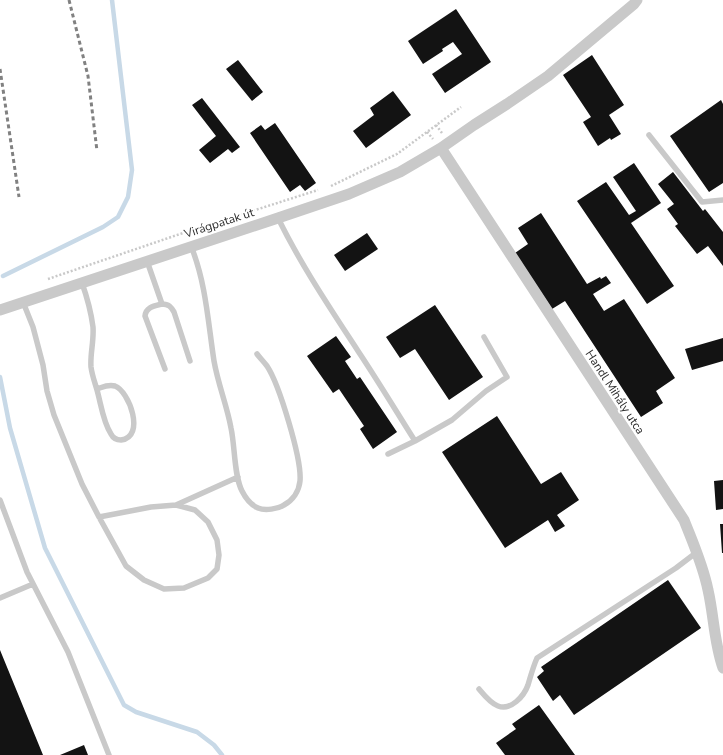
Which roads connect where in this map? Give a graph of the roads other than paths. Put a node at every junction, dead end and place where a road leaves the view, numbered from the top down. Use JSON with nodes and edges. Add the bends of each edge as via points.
{"nodes":[{"id":1,"x":636,"y":1,"type":"edge"},
{"id":2,"x":649,"y":135,"type":"dead end"},
{"id":3,"x":441,"y":148,"type":"junction"},
{"id":4,"x":723,"y":200,"type":"edge"},
{"id":5,"x":278,"y":218,"type":"junction"},
{"id":6,"x":191,"y":246,"type":"junction"},
{"id":7,"x":146,"y":261,"type":"junction"},
{"id":8,"x":82,"y":282,"type":"junction"},
{"id":9,"x":23,"y":302,"type":"junction"},
{"id":10,"x":162,"y":304,"type":"junction"},
{"id":11,"x":0,"y":310,"type":"edge"},
{"id":12,"x":484,"y":337,"type":"dead end"},
{"id":13,"x":257,"y":354,"type":"dead end"},
{"id":14,"x":190,"y":361,"type":"dead end"},
{"id":15,"x":165,"y":369,"type":"dead end"},
{"id":16,"x":97,"y":389,"type":"junction"},
{"id":17,"x":415,"y":441,"type":"junction"},
{"id":18,"x":388,"y":454,"type":"dead end"},
{"id":19,"x":238,"y":477,"type":"junction"},
{"id":20,"x":0,"y":500,"type":"edge"},
{"id":21,"x":176,"y":505,"type":"junction"},
{"id":22,"x":99,"y":517,"type":"junction"},
{"id":23,"x":698,"y":552,"type":"junction"},
{"id":24,"x":33,"y":584,"type":"junction"},
{"id":25,"x":0,"y":598,"type":"edge"},
{"id":26,"x":723,"y":668,"type":"edge"},
{"id":27,"x":479,"y":689,"type":"dead end"},
{"id":28,"x":109,"y":755,"type":"edge"}],
"edges":[{"from":1,"to":3,"type":"street","name":"Virágpatak út","via":[[548,76]]},
{"from":2,"to":4,"type":"lane","via":[[702,202]]},
{"from":3,"to":5,"type":"street","name":"Virágpatak út","via":[[400,172],[349,194]]},
{"from":3,"to":23,"type":"street","name":"Handl Mihály utca","via":[[684,520]]},
{"from":5,"to":6,"type":"street","name":"Virágpatak út"},
{"from":5,"to":17,"type":"lane","via":[[328,307]]},
{"from":6,"to":7,"type":"street","name":"Virágpatak út"},
{"from":6,"to":19,"type":"lane","via":[[198,263],[207,302],[215,366],[231,428]]},
{"from":7,"to":8,"type":"street","name":"Virágpatak út"},
{"from":7,"to":10,"type":"lane"},
{"from":8,"to":9,"type":"street","name":"Virágpatak út"},
{"from":8,"to":16,"type":"lane","via":[[93,328],[91,369]]},
{"from":9,"to":11,"type":"street","name":"Virágpatak út"},
{"from":9,"to":22,"type":"lane","via":[[33,328],[54,415],[82,484]]},
{"from":10,"to":14,"type":"lane","via":[[167,304],[174,312]]},
{"from":10,"to":15,"type":"lane","via":[[149,308],[145,316]]},
{"from":12,"to":17,"type":"lane","via":[[507,377],[452,420]]},
{"from":13,"to":19,"type":"lane","via":[[267,366],[287,416],[300,470],[300,482],[297,493],[290,502],[280,508],[258,508],[249,502],[241,490]]},
{"from":16,"to":16,"type":"lane","via":[[111,434],[115,439],[127,438],[135,426],[122,391],[116,386],[108,385]]},
{"from":17,"to":18,"type":"lane"},
{"from":19,"to":21,"type":"lane"},
{"from":20,"to":24,"type":"lane"},
{"from":21,"to":22,"type":"lane"},
{"from":21,"to":22,"type":"lane","via":[[195,510],[208,522],[219,555],[217,569],[208,578],[184,588],[164,589],[144,580],[126,566]]},
{"from":23,"to":26,"type":"street","name":"Handl Mihály utca"},
{"from":23,"to":27,"type":"lane","via":[[537,658],[525,689],[517,701],[509,706],[498,706]]},
{"from":24,"to":25,"type":"lane"},
{"from":24,"to":28,"type":"lane","via":[[68,652]]}]}
